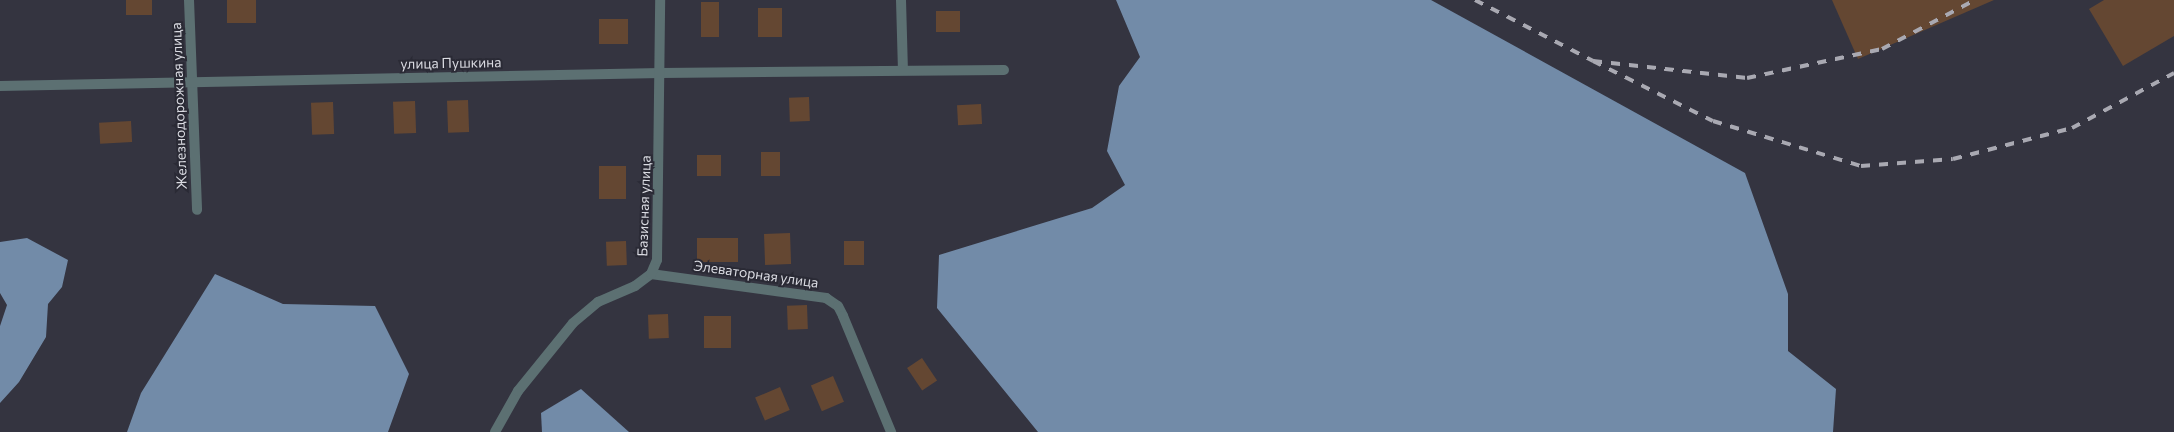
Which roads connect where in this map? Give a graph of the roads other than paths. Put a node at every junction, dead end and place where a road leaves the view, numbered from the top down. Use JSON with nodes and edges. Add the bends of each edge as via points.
{"nodes":[{"id":1,"x":189,"y":0,"type":"edge"},
{"id":2,"x":660,"y":0,"type":"edge"},
{"id":3,"x":902,"y":0,"type":"edge"},
{"id":4,"x":903,"y":70,"type":"junction"},
{"id":5,"x":1004,"y":70,"type":"dead end"},
{"id":6,"x":661,"y":73,"type":"junction"},
{"id":7,"x":194,"y":82,"type":"junction"},
{"id":8,"x":0,"y":86,"type":"edge"},
{"id":9,"x":197,"y":210,"type":"dead end"},
{"id":10,"x":651,"y":274,"type":"junction"},
{"id":11,"x":495,"y":432,"type":"edge"},
{"id":12,"x":891,"y":432,"type":"edge"}],
"edges":[{"from":1,"to":7,"type":"street","name":"Железнодорожная улица"},
{"from":2,"to":6,"type":"street","name":"Базисная улица"},
{"from":3,"to":4,"type":"street"},
{"from":4,"to":5,"type":"street","name":"улица Пушкина"},
{"from":4,"to":6,"type":"street","name":"улица Пушкина"},
{"from":6,"to":7,"type":"street","name":"улица Пушкина"},
{"from":6,"to":10,"type":"street","name":"Базисная улица","via":[[660,232],[657,260]]},
{"from":7,"to":8,"type":"street","name":"улица Пушкина"},
{"from":7,"to":9,"type":"street","name":"Железнодорожная улица"},
{"from":10,"to":11,"type":"street","name":"Базисная улица","via":[[598,302],[573,323],[524,383]]},
{"from":10,"to":12,"type":"street","name":"Элеваторная улица","via":[[812,295],[832,302],[843,316]]}]}
